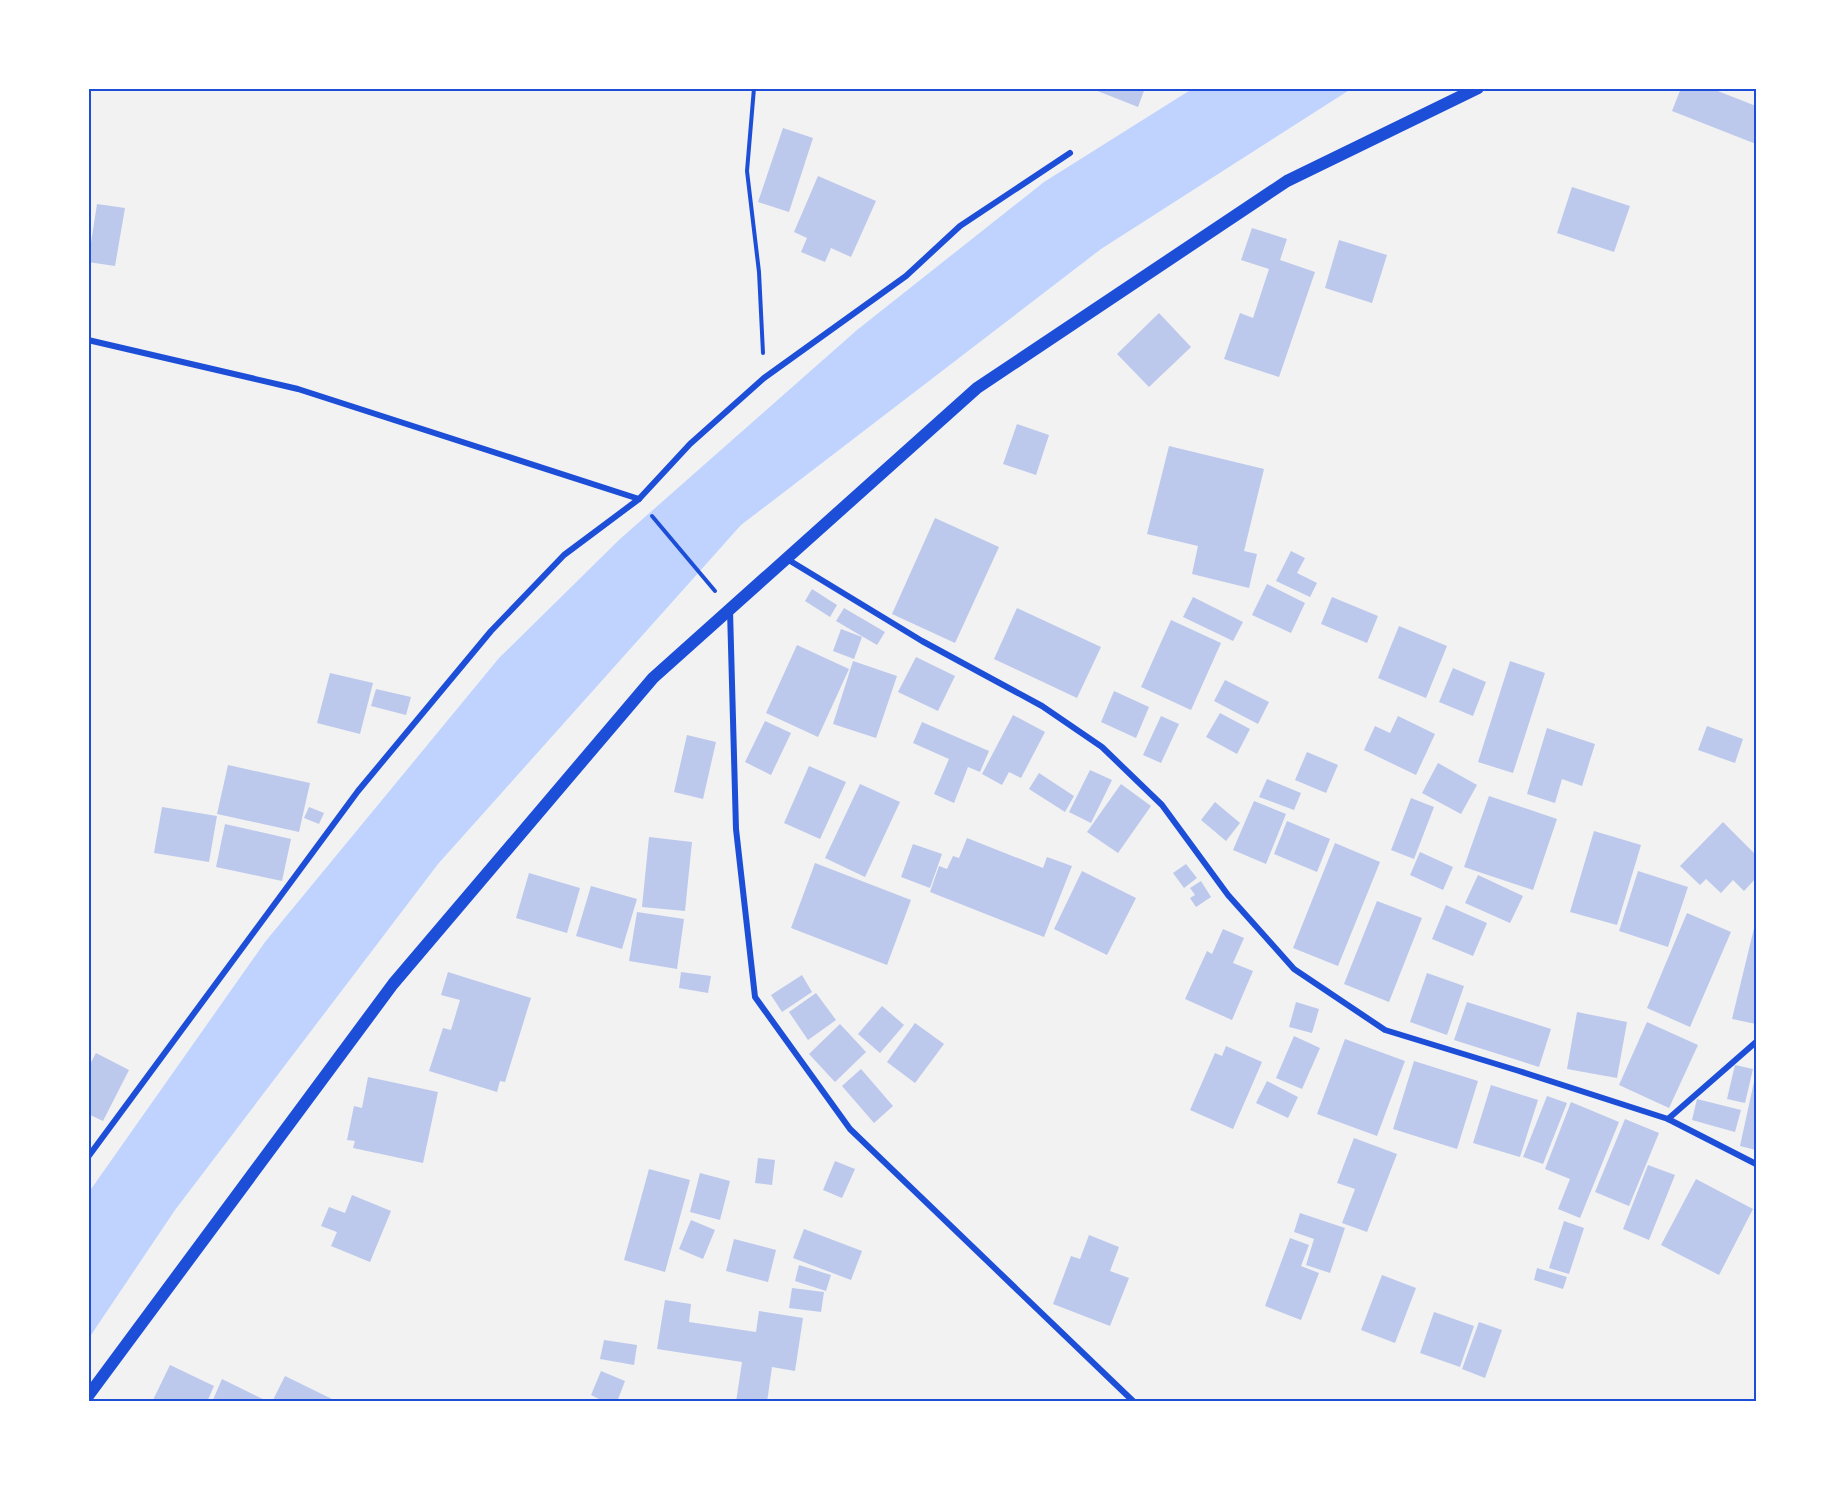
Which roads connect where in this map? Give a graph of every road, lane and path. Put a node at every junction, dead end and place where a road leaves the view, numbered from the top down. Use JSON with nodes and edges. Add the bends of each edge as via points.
{"nodes":[{"id":1,"x":754,"y":88,"type":"edge"},
{"id":2,"x":1478,"y":88,"type":"edge"},
{"id":3,"x":1070,"y":153,"type":"dead end"},
{"id":4,"x":88,"y":340,"type":"edge"},
{"id":5,"x":764,"y":378,"type":"junction"},
{"id":6,"x":639,"y":499,"type":"junction"},
{"id":7,"x":787,"y":559,"type":"junction"},
{"id":8,"x":730,"y":609,"type":"junction"},
{"id":9,"x":1756,"y":1042,"type":"edge"},
{"id":10,"x":1668,"y":1119,"type":"junction"},
{"id":11,"x":88,"y":1157,"type":"edge"},
{"id":12,"x":1756,"y":1164,"type":"edge"},
{"id":13,"x":88,"y":1396,"type":"edge"},
{"id":14,"x":1134,"y":1401,"type":"edge"}],
"edges":[{"from":1,"to":5,"type":"path","via":[[747,171],[759,272]]},
{"from":2,"to":7,"type":"main road","via":[[1287,181],[977,388]]},
{"from":3,"to":5,"type":"street","via":[[960,226],[906,276]]},
{"from":4,"to":6,"type":"street","via":[[298,389]]},
{"from":5,"to":6,"type":"street","via":[[690,444]]},
{"from":6,"to":8,"type":"path"},
{"from":6,"to":11,"type":"street","via":[[564,555],[484,640],[358,791]]},
{"from":7,"to":8,"type":"main road"},
{"from":7,"to":10,"type":"street","via":[[922,641],[1042,706],[1102,747],[1162,805],[1228,895],[1293,969],[1385,1030]]},
{"from":8,"to":13,"type":"main road","via":[[653,678],[393,984]]},
{"from":8,"to":14,"type":"street","via":[[736,829],[755,997],[850,1129]]},
{"from":9,"to":10,"type":"street"},
{"from":10,"to":12,"type":"street"}]}
